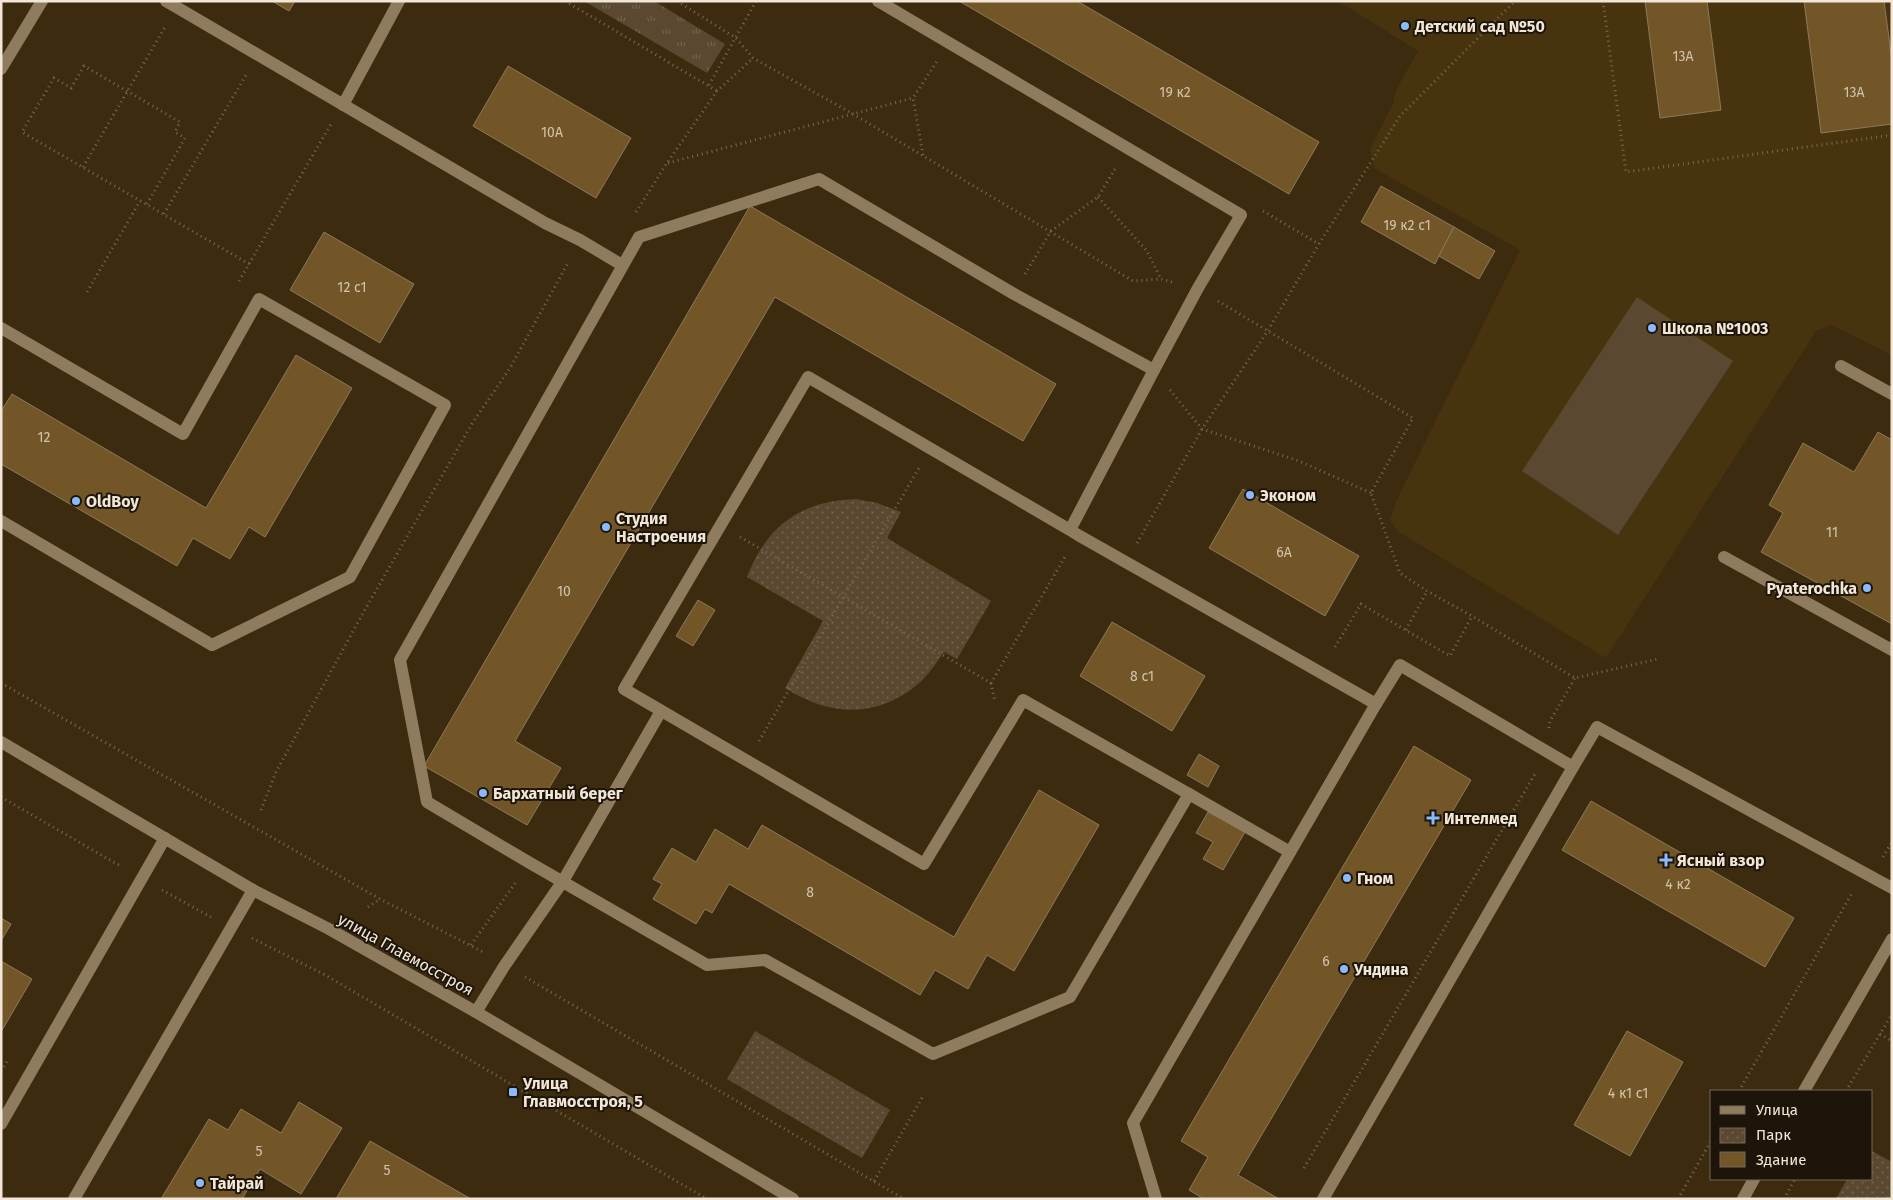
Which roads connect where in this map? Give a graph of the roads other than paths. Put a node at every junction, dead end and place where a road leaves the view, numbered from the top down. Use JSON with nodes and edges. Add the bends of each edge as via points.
{"nodes":[{"id":1,"x":42,"y":1,"type":"edge"},
{"id":2,"x":399,"y":1,"type":"edge"},
{"id":3,"x":878,"y":1,"type":"edge"},
{"id":4,"x":171,"y":4,"type":"edge"},
{"id":5,"x":1,"y":70,"type":"edge"},
{"id":6,"x":343,"y":105,"type":"junction"},
{"id":7,"x":622,"y":265,"type":"junction"},
{"id":8,"x":1,"y":328,"type":"edge"},
{"id":9,"x":1840,"y":366,"type":"dead end"},
{"id":10,"x":1154,"y":370,"type":"junction"},
{"id":11,"x":1892,"y":394,"type":"edge"},
{"id":12,"x":1,"y":521,"type":"edge"},
{"id":13,"x":1074,"y":532,"type":"junction"},
{"id":14,"x":1724,"y":557,"type":"dead end"},
{"id":15,"x":1892,"y":650,"type":"edge"},
{"id":16,"x":1376,"y":704,"type":"junction"},
{"id":17,"x":661,"y":711,"type":"junction"},
{"id":18,"x":1,"y":742,"type":"edge"},
{"id":19,"x":1573,"y":767,"type":"junction"},
{"id":20,"x":1189,"y":794,"type":"junction"},
{"id":21,"x":165,"y":838,"type":"junction"},
{"id":22,"x":1290,"y":852,"type":"junction"},
{"id":23,"x":563,"y":881,"type":"junction"},
{"id":24,"x":1892,"y":888,"type":"edge"},
{"id":25,"x":253,"y":890,"type":"junction"},
{"id":26,"x":1892,"y":939,"type":"edge"},
{"id":27,"x":476,"y":1012,"type":"junction"},
{"id":28,"x":1805,"y":1090,"type":"edge"},
{"id":29,"x":1,"y":1124,"type":"edge"},
{"id":30,"x":1753,"y":1180,"type":"edge"},
{"id":31,"x":74,"y":1199,"type":"edge"},
{"id":32,"x":793,"y":1199,"type":"edge"},
{"id":33,"x":1156,"y":1199,"type":"edge"},
{"id":34,"x":1323,"y":1199,"type":"edge"},
{"id":35,"x":1743,"y":1199,"type":"edge"}],
"edges":[{"from":1,"to":5,"type":"street"},
{"from":2,"to":6,"type":"street"},
{"from":3,"to":10,"type":"street","via":[[1241,215]]},
{"from":4,"to":6,"type":"street"},
{"from":6,"to":7,"type":"street"},
{"from":7,"to":10,"type":"street","via":[[639,237],[819,179],[1014,294]]},
{"from":7,"to":23,"type":"street","via":[[400,660],[427,802]]},
{"from":8,"to":12,"type":"street","via":[[183,434],[259,299],[445,405],[350,577],[212,645]]},
{"from":9,"to":11,"type":"street"},
{"from":10,"to":13,"type":"street"},
{"from":13,"to":16,"type":"street"},
{"from":13,"to":17,"type":"street","via":[[808,377],[624,689]]},
{"from":14,"to":15,"type":"street"},
{"from":16,"to":19,"type":"street","via":[[1400,665]]},
{"from":16,"to":22,"type":"street"},
{"from":17,"to":20,"type":"street","via":[[924,864],[1023,700]]},
{"from":17,"to":23,"type":"street"},
{"from":18,"to":21,"type":"street","name":"улица Главмосстроя"},
{"from":19,"to":24,"type":"street","via":[[1597,727]]},
{"from":19,"to":34,"type":"street"},
{"from":20,"to":22,"type":"street"},
{"from":20,"to":23,"type":"street","via":[[1070,997],[933,1054],[765,960],[707,965]]},
{"from":21,"to":25,"type":"street","name":"улица Главмосстроя"},
{"from":21,"to":29,"type":"street"},
{"from":22,"to":33,"type":"street","via":[[1133,1123]]},
{"from":23,"to":27,"type":"street"},
{"from":25,"to":27,"type":"street","name":"улица Главмосстроя","via":[[329,928]]},
{"from":25,"to":31,"type":"street"},
{"from":26,"to":28,"type":"street"},
{"from":27,"to":32,"type":"street","name":"улица Главмосстроя"},
{"from":30,"to":35,"type":"street"}]}
